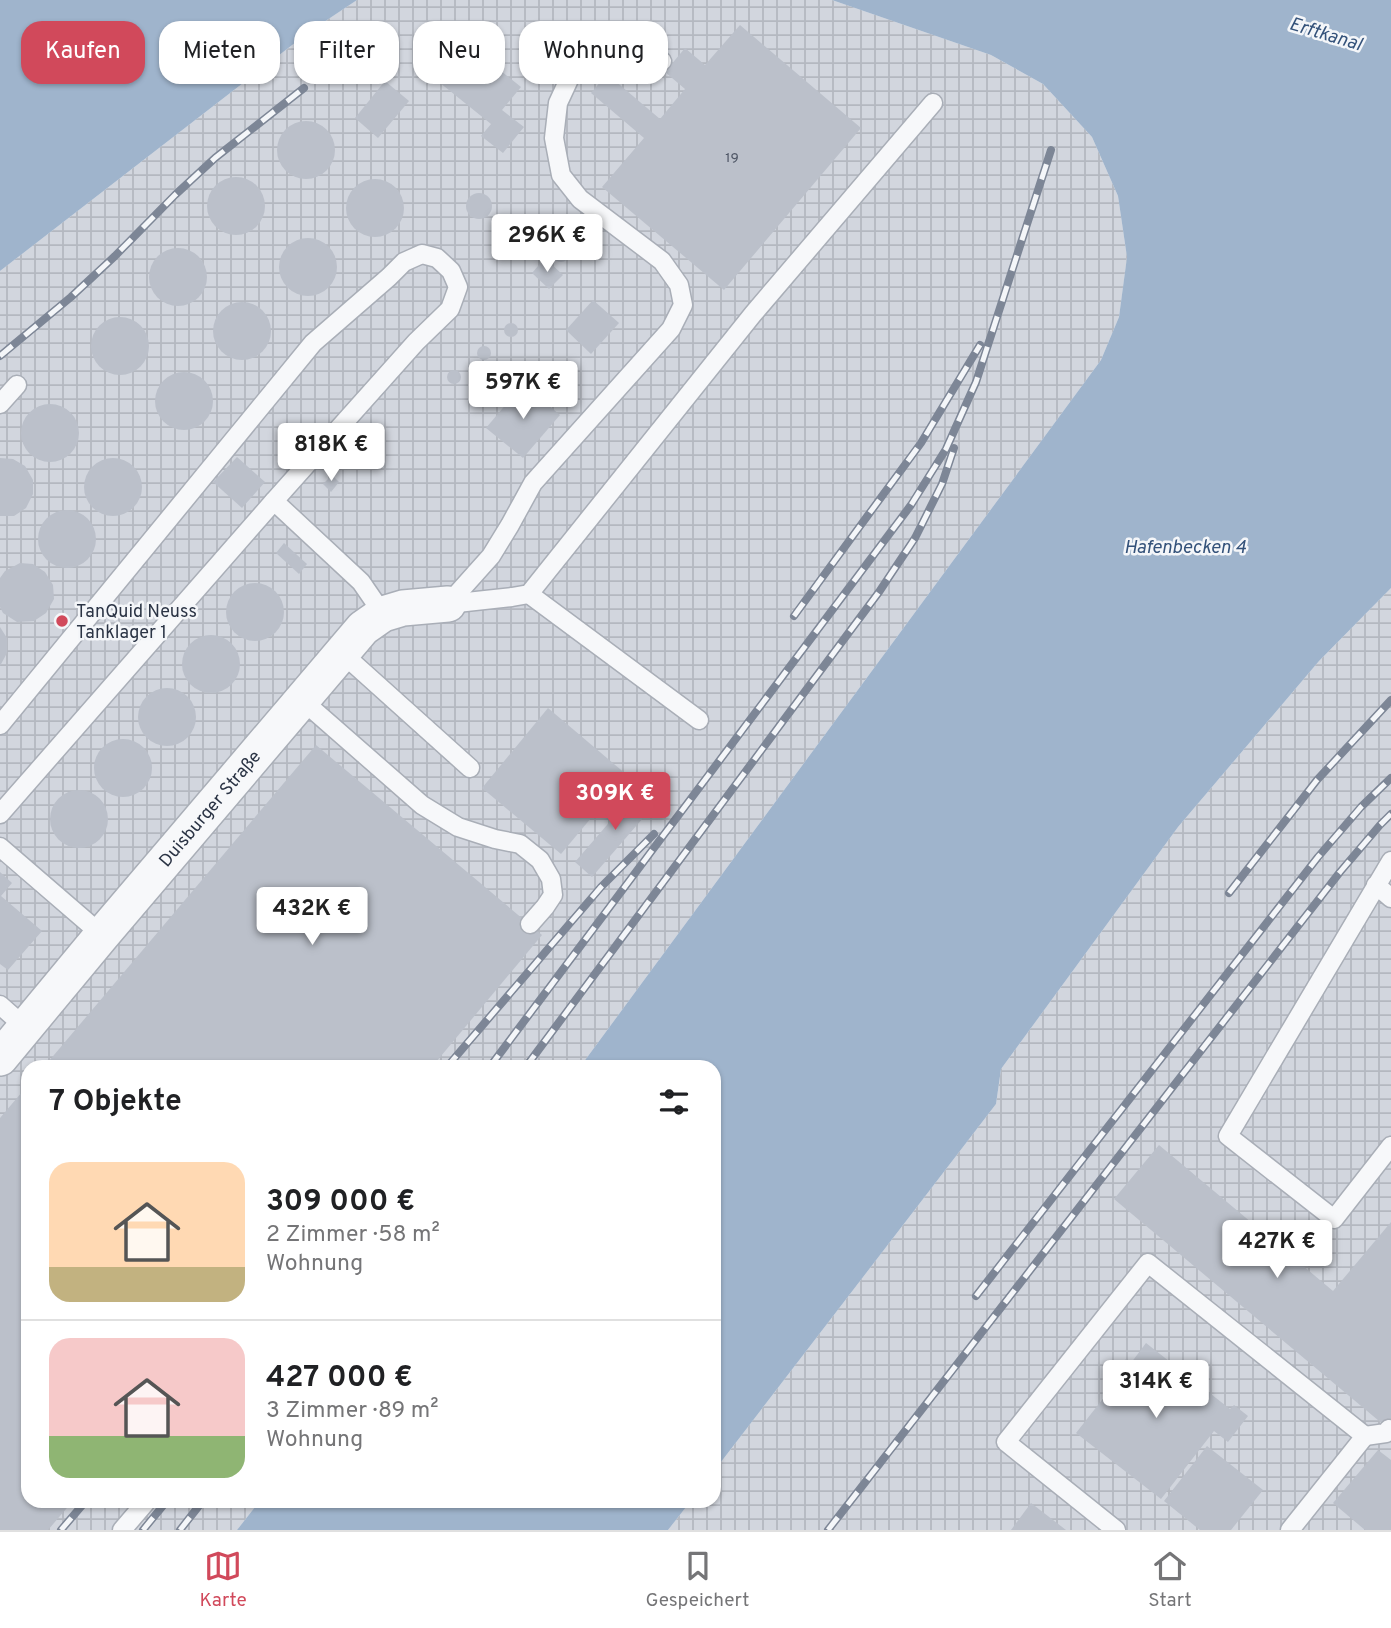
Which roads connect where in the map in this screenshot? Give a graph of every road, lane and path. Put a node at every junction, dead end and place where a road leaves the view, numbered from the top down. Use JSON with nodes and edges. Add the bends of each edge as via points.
{"nodes":[{"id":1,"x":567,"y":84,"type":"edge"},
{"id":2,"x":933,"y":103,"type":"dead end"},
{"id":3,"x":17,"y":385,"type":"dead end"},
{"id":4,"x":0,"y":404,"type":"edge"},
{"id":5,"x":274,"y":501,"type":"junction"},
{"id":6,"x":530,"y":594,"type":"junction"},
{"id":7,"x":448,"y":604,"type":"junction"},
{"id":8,"x":383,"y":614,"type":"junction"},
{"id":9,"x":342,"y":653,"type":"junction"},
{"id":10,"x":302,"y":701,"type":"junction"},
{"id":11,"x":699,"y":720,"type":"dead end"},
{"id":12,"x":0,"y":725,"type":"edge"},
{"id":13,"x":470,"y":768,"type":"dead end"},
{"id":14,"x":0,"y":814,"type":"edge"},
{"id":15,"x":0,"y":846,"type":"edge"},
{"id":16,"x":1391,"y":861,"type":"edge"},
{"id":17,"x":1376,"y":885,"type":"junction"},
{"id":18,"x":1391,"y":898,"type":"edge"},
{"id":19,"x":530,"y":924,"type":"dead end"},
{"id":20,"x":102,"y":935,"type":"junction"},
{"id":21,"x":0,"y":1005,"type":"edge"},
{"id":22,"x":26,"y":1028,"type":"junction"},
{"id":23,"x":0,"y":1058,"type":"edge"},
{"id":24,"x":1391,"y":1146,"type":"edge"},
{"id":25,"x":1389,"y":1429,"type":"dead end"},
{"id":26,"x":1365,"y":1436,"type":"junction"},
{"id":27,"x":141,"y":1508,"type":"edge"},
{"id":28,"x":122,"y":1530,"type":"edge"},
{"id":29,"x":1116,"y":1530,"type":"edge"},
{"id":30,"x":1290,"y":1530,"type":"edge"}],
"edges":[{"from":1,"to":7,"type":"lane","via":[[558,103],[554,138],[561,175],[580,199],[662,261],[679,285],[683,305],[671,329],[533,483],[492,556]]},
{"from":2,"to":6,"type":"lane","via":[[752,314]]},
{"from":3,"to":4,"type":"lane"},
{"from":5,"to":8,"type":"lane","via":[[361,582]]},
{"from":5,"to":12,"type":"lane","via":[[450,309],[458,287],[451,271],[437,258],[422,254],[404,262],[313,342]]},
{"from":5,"to":14,"type":"lane"},
{"from":6,"to":7,"type":"lane"},
{"from":6,"to":11,"type":"lane"},
{"from":7,"to":8,"type":"street","name":"Duisburger Straße"},
{"from":8,"to":9,"type":"street","name":"Duisburger Straße","via":[[363,628]]},
{"from":9,"to":10,"type":"street","name":"Duisburger Straße"},
{"from":9,"to":13,"type":"lane"},
{"from":10,"to":19,"type":"lane","via":[[422,805],[458,827],[520,845],[540,860],[551,879],[553,895]]},
{"from":10,"to":20,"type":"street","name":"Duisburger Straße"},
{"from":15,"to":20,"type":"lane"},
{"from":16,"to":17,"type":"lane"},
{"from":17,"to":18,"type":"lane"},
{"from":17,"to":24,"type":"lane","via":[[1228,1136],[1334,1219]]},
{"from":20,"to":22,"type":"street","name":"Duisburger Straße"},
{"from":21,"to":22,"type":"lane"},
{"from":22,"to":23,"type":"street","name":"Duisburger Straße"},
{"from":25,"to":26,"type":"lane"},
{"from":26,"to":29,"type":"lane","via":[[1149,1263],[1006,1442]]},
{"from":26,"to":30,"type":"lane"},
{"from":27,"to":28,"type":"lane"}]}
